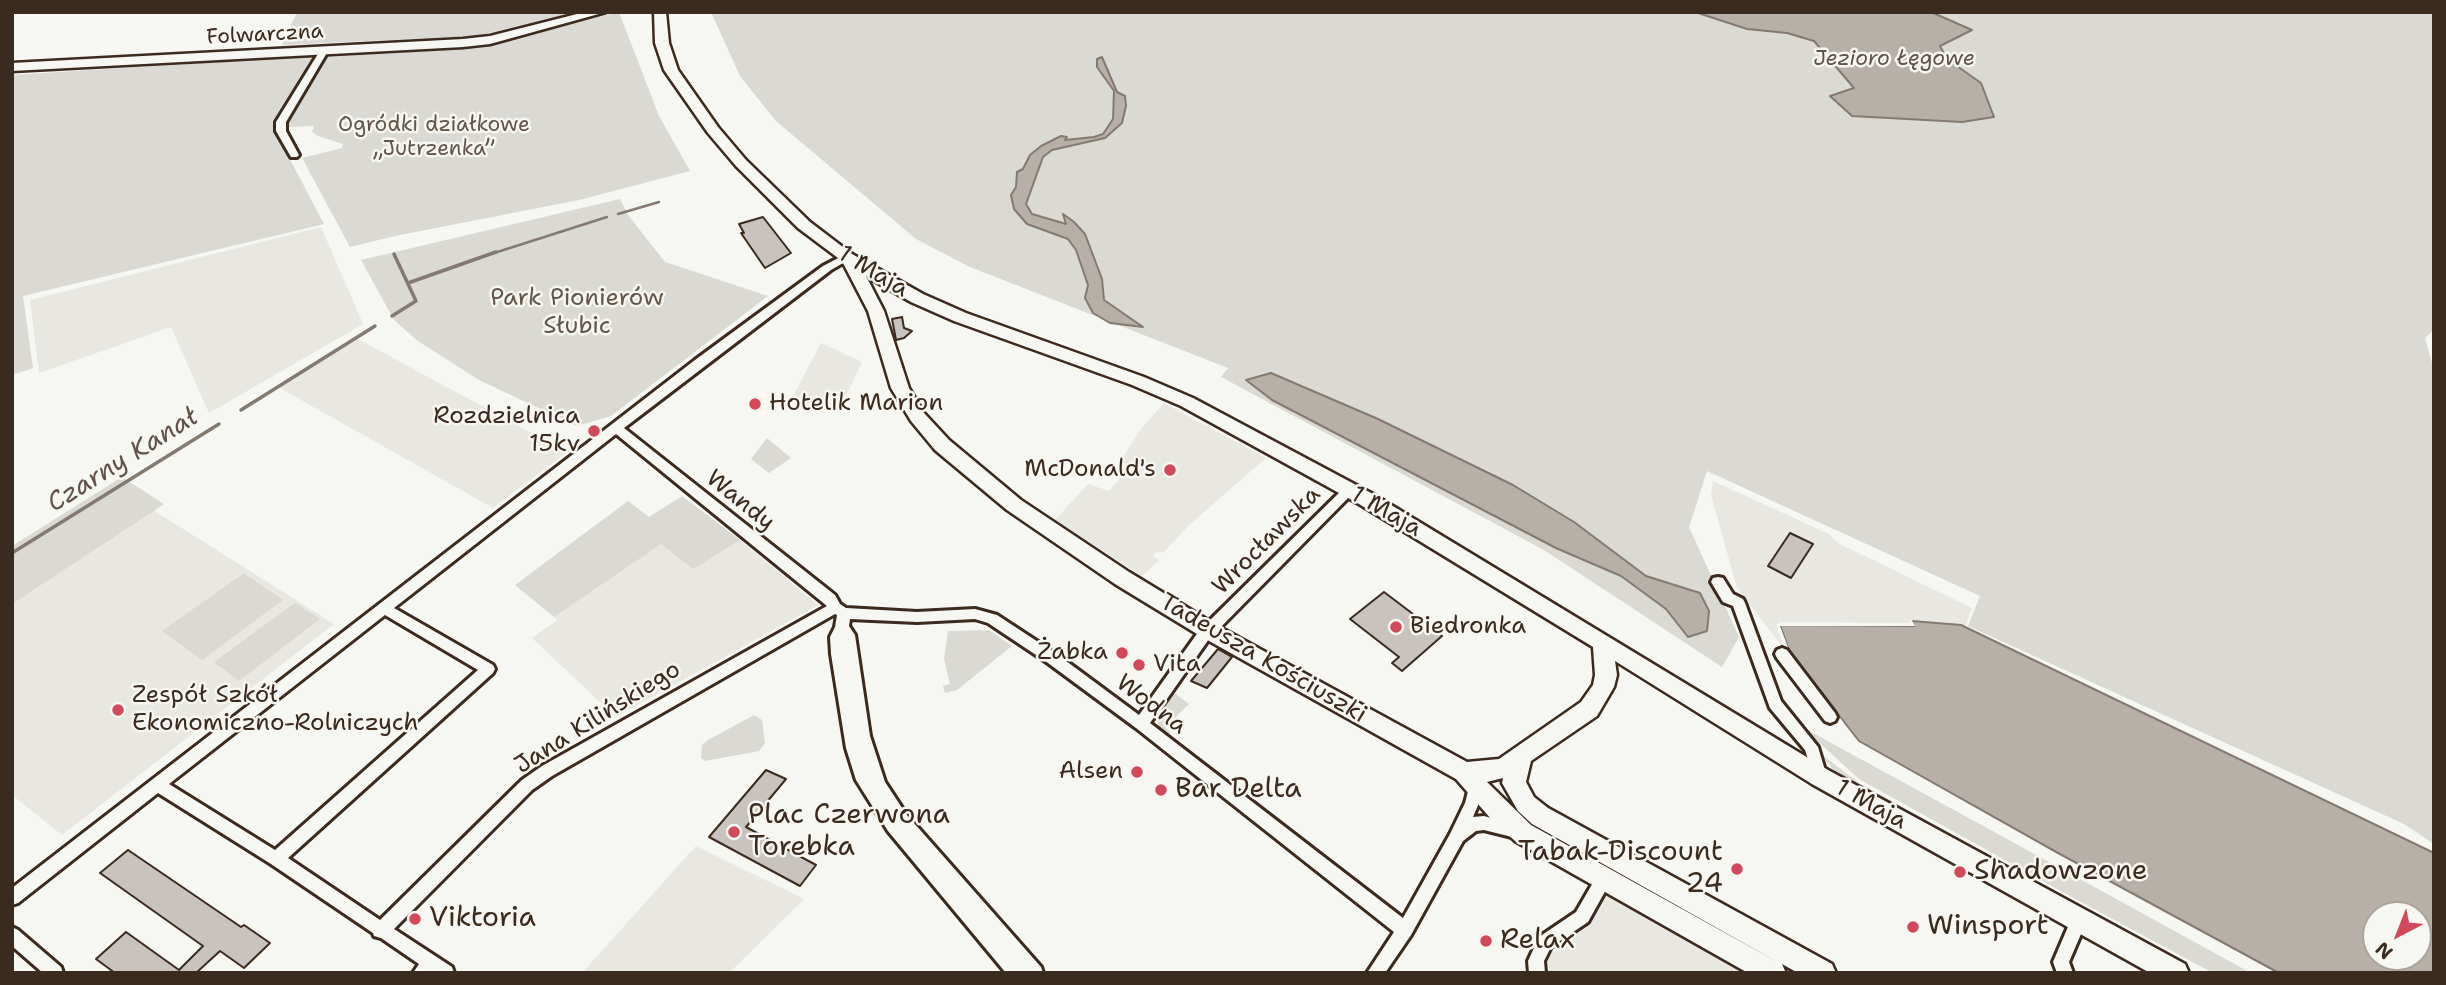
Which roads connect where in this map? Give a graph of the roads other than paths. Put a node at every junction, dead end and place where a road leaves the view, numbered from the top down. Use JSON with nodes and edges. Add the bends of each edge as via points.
{"nodes":[{"id":1,"x":600,"y":12,"type":"edge"},
{"id":2,"x":660,"y":12,"type":"edge"},
{"id":3,"x":324,"y":51,"type":"junction"},
{"id":4,"x":12,"y":67,"type":"edge"},
{"id":5,"x":294,"y":155,"type":"dead end"},
{"id":6,"x":846,"y":257,"type":"junction"},
{"id":7,"x":909,"y":294,"type":"junction"},
{"id":8,"x":876,"y":311,"type":"junction"},
{"id":9,"x":615,"y":428,"type":"junction"},
{"id":10,"x":1349,"y":490,"type":"junction"},
{"id":11,"x":1718,"y":582,"type":"dead end"},
{"id":12,"x":384,"y":608,"type":"junction"},
{"id":13,"x":840,"y":616,"type":"junction"},
{"id":14,"x":1209,"y":631,"type":"junction"},
{"id":15,"x":1603,"y":644,"type":"junction"},
{"id":16,"x":1782,"y":654,"type":"dead end"},
{"id":17,"x":1830,"y":717,"type":"dead end"},
{"id":18,"x":1141,"y":724,"type":"junction"},
{"id":19,"x":1522,"y":757,"type":"junction"},
{"id":20,"x":1820,"y":777,"type":"junction"},
{"id":21,"x":1470,"y":779,"type":"junction"},
{"id":22,"x":158,"y":785,"type":"junction"},
{"id":23,"x":1523,"y":833,"type":"junction"},
{"id":24,"x":1456,"y":839,"type":"junction"},
{"id":25,"x":276,"y":859,"type":"junction"},
{"id":26,"x":1604,"y":879,"type":"junction"},
{"id":27,"x":12,"y":898,"type":"edge"},
{"id":28,"x":2079,"y":920,"type":"junction"},
{"id":29,"x":1405,"y":930,"type":"junction"},
{"id":30,"x":380,"y":931,"type":"junction"},
{"id":31,"x":12,"y":935,"type":"edge"},
{"id":32,"x":426,"y":968,"type":"edge"},
{"id":33,"x":55,"y":973,"type":"edge"},
{"id":34,"x":446,"y":973,"type":"edge"},
{"id":35,"x":1017,"y":973,"type":"edge"},
{"id":36,"x":1035,"y":973,"type":"edge"},
{"id":37,"x":1375,"y":973,"type":"edge"},
{"id":38,"x":1537,"y":973,"type":"edge"},
{"id":39,"x":1773,"y":973,"type":"edge"},
{"id":40,"x":1823,"y":973,"type":"edge"},
{"id":41,"x":2065,"y":973,"type":"edge"},
{"id":42,"x":2176,"y":973,"type":"edge"}],
"edges":[{"from":1,"to":3,"type":"street","name":"Folwarczna","via":[[490,40]]},
{"from":2,"to":6,"type":"main road","name":"1 Maja","via":[[662,43],[671,70],[713,130],[804,225]]},
{"from":3,"to":4,"type":"street","name":"Folwarczna"},
{"from":3,"to":5,"type":"street","via":[[281,122]]},
{"from":6,"to":7,"type":"main road","name":"1 Maja"},
{"from":6,"to":8,"type":"main road","name":"Tadeusza Kościuszki"},
{"from":6,"to":9,"type":"street"},
{"from":7,"to":8,"type":"main road","via":[[888,297]]},
{"from":7,"to":10,"type":"main road","name":"1 Maja","via":[[1166,393]]},
{"from":8,"to":14,"type":"main road","name":"Tadeusza Kościuszki","via":[[900,388],[917,417],[942,445],[1014,505]]},
{"from":9,"to":12,"type":"street"},
{"from":9,"to":13,"type":"street","name":"Wandy","via":[[830,599]]},
{"from":10,"to":14,"type":"street","name":"Wrocławska"},
{"from":10,"to":15,"type":"main road","name":"1 Maja"},
{"from":11,"to":20,"type":"street","via":[[1728,598],[1738,603],[1775,704],[1811,747]]},
{"from":12,"to":22,"type":"street"},
{"from":12,"to":25,"type":"street","via":[[488,670]]},
{"from":13,"to":18,"type":"street","name":"Wodna","via":[[975,614],[992,619]]},
{"from":13,"to":30,"type":"street","name":"Jana Kilińskiego","via":[[547,771],[527,785]]},
{"from":13,"to":35,"type":"street","via":[[838,654],[860,775],[893,826]]},
{"from":13,"to":36,"type":"street","via":[[848,635],[863,736],[878,785],[901,819]]},
{"from":14,"to":18,"type":"street","name":"Wrocławska"},
{"from":14,"to":21,"type":"main road","name":"Tadeusza Kościuszki"},
{"from":15,"to":19,"type":"main road","via":[[1606,676],[1596,700]]},
{"from":15,"to":20,"type":"main road","name":"1 Maja"},
{"from":16,"to":17,"type":"street","via":[[1805,691]]},
{"from":18,"to":29,"type":"street","name":"Wodna"},
{"from":19,"to":21,"type":"main road"},
{"from":19,"to":40,"type":"main road","via":[[1514,783],[1526,804],[1540,816]]},
{"from":20,"to":28,"type":"main road","name":"1 Maja"},
{"from":21,"to":23,"type":"main road","name":"Tadeusza Kościuszki"},
{"from":21,"to":24,"type":"street","via":[[1472,803]]},
{"from":22,"to":25,"type":"street"},
{"from":22,"to":27,"type":"street"},
{"from":23,"to":24,"type":"street","via":[[1472,824]]},
{"from":23,"to":26,"type":"main road","name":"Tadeusza Kościuszki"},
{"from":24,"to":29,"type":"street"},
{"from":25,"to":30,"type":"street"},
{"from":26,"to":38,"type":"street","via":[[1582,917],[1545,942],[1536,961]]},
{"from":26,"to":39,"type":"main road","name":"Tadeusza Kościuszki"},
{"from":28,"to":41,"type":"street","via":[[2060,962]]},
{"from":28,"to":42,"type":"main road","name":"1 Maja"},
{"from":29,"to":37,"type":"street"},
{"from":30,"to":32,"type":"street"},
{"from":31,"to":33,"type":"street"},
{"from":32,"to":34,"type":"street"}]}
